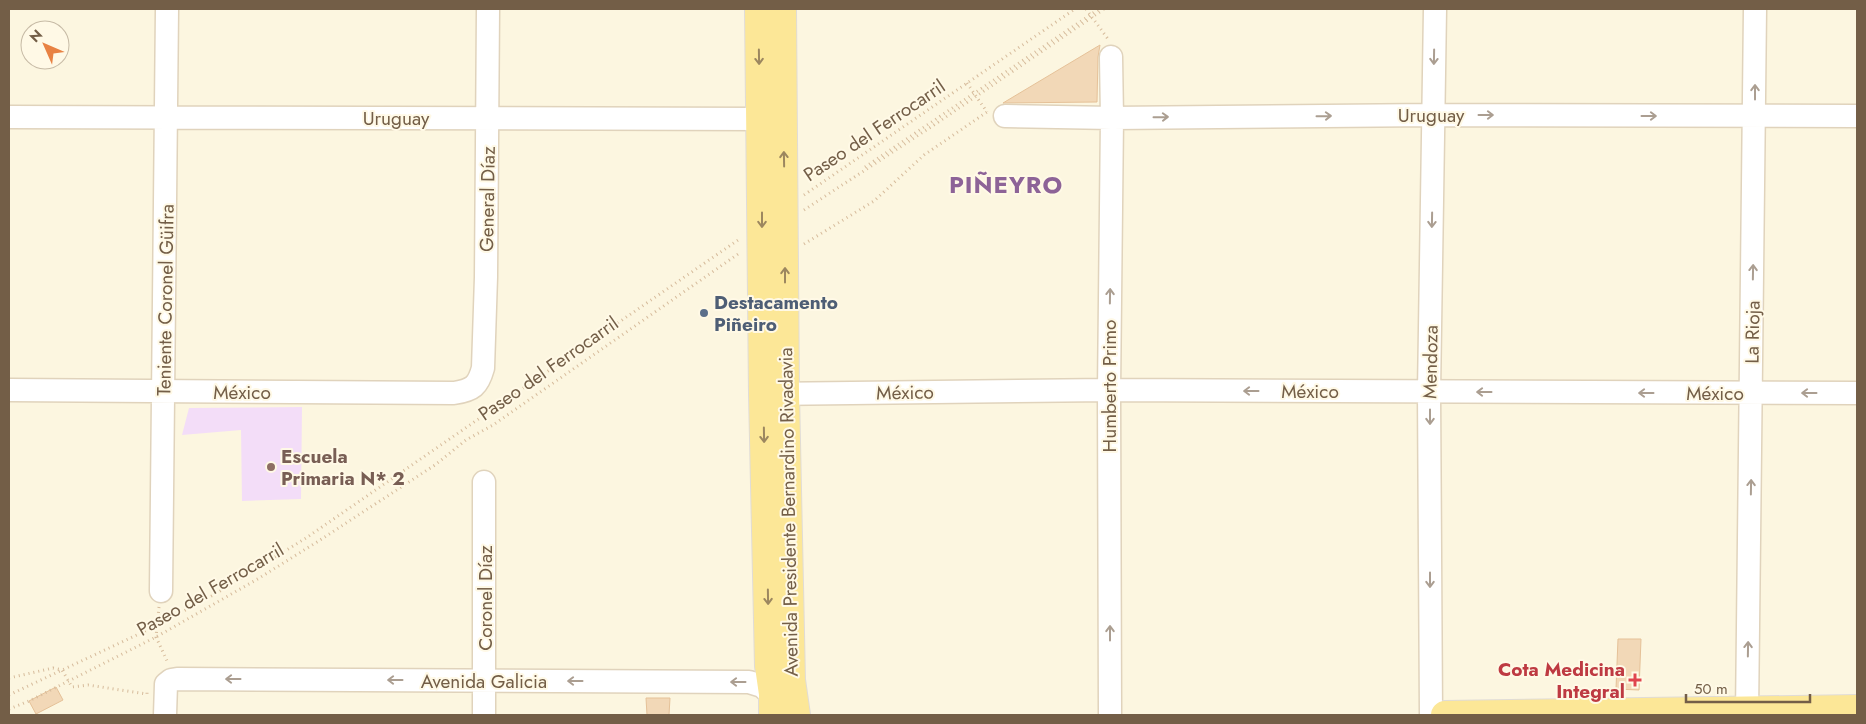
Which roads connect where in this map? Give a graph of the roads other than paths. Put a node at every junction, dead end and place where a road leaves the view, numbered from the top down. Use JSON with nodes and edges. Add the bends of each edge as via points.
{"nodes":[{"id":1,"x":167,"y":9,"type":"edge"},
{"id":2,"x":488,"y":9,"type":"edge"},
{"id":3,"x":758,"y":9,"type":"edge"},
{"id":4,"x":782,"y":9,"type":"edge"},
{"id":5,"x":1435,"y":9,"type":"edge"},
{"id":6,"x":1755,"y":9,"type":"edge"},
{"id":7,"x":1111,"y":57,"type":"road end"},
{"id":8,"x":996,"y":114,"type":"road end"},
{"id":9,"x":1433,"y":115,"type":"junction"},
{"id":10,"x":1755,"y":116,"type":"junction"},
{"id":11,"x":1857,"y":116,"type":"edge"},
{"id":12,"x":9,"y":117,"type":"edge"},
{"id":13,"x":167,"y":118,"type":"junction"},
{"id":14,"x":488,"y":118,"type":"junction"},
{"id":15,"x":1112,"y":118,"type":"junction"},
{"id":16,"x":772,"y":119,"type":"junction"},
{"id":17,"x":474,"y":386,"type":"joint"},
{"id":18,"x":9,"y":390,"type":"edge"},
{"id":19,"x":1108,"y":390,"type":"junction"},
{"id":20,"x":163,"y":392,"type":"junction"},
{"id":21,"x":1429,"y":392,"type":"junction"},
{"id":22,"x":1752,"y":393,"type":"junction"},
{"id":23,"x":1857,"y":393,"type":"edge"},
{"id":24,"x":774,"y":394,"type":"junction"},
{"id":25,"x":484,"y":482,"type":"dead end"},
{"id":26,"x":161,"y":591,"type":"road end"},
{"id":27,"x":485,"y":680,"type":"junction"},
{"id":28,"x":773,"y":705,"type":"edge"},
{"id":29,"x":1857,"y":710,"type":"edge"},
{"id":30,"x":1747,"y":713,"type":"edge"},
{"id":31,"x":165,"y":715,"type":"edge"},
{"id":32,"x":484,"y":715,"type":"edge"},
{"id":33,"x":791,"y":715,"type":"edge"},
{"id":34,"x":796,"y":715,"type":"edge"},
{"id":35,"x":1110,"y":715,"type":"edge"},
{"id":36,"x":1431,"y":715,"type":"edge"},
{"id":37,"x":1445,"y":715,"type":"edge"}],
"edges":[{"from":1,"to":13,"type":"street","name":"Teniente Coronel Güifra"},
{"from":2,"to":14,"type":"street","name":"General Díaz"},
{"from":3,"to":16,"type":"main road","name":"Avenida Presidente Bernardino Rivadavia","one_way":true},
{"from":4,"to":16,"type":"main road","name":"Avenida Presidente Bernardino Rivadavia"},
{"from":5,"to":9,"type":"street","name":"Mendoza","one_way":true},
{"from":10,"to":6,"type":"street","name":"La Rioja","one_way":true},
{"from":7,"to":15,"type":"street","name":"Humberto Primo"},
{"from":8,"to":15,"type":"street","name":"Uruguay"},
{"from":9,"to":10,"type":"street","name":"Uruguay","one_way":true},
{"from":15,"to":9,"type":"street","name":"Uruguay","one_way":true},
{"from":9,"to":21,"type":"street","name":"Mendoza","one_way":true},
{"from":10,"to":11,"type":"street","name":"Uruguay"},
{"from":22,"to":10,"type":"street","name":"La Rioja","one_way":true},
{"from":12,"to":13,"type":"street","name":"Uruguay"},
{"from":13,"to":14,"type":"street","name":"Uruguay"},
{"from":13,"to":20,"type":"street","name":"Teniente Coronel Güifra"},
{"from":14,"to":16,"type":"street","name":"Uruguay"},
{"from":14,"to":17,"type":"street","name":"General Díaz","via":[[484,368]]},
{"from":19,"to":15,"type":"street","name":"Humberto Primo","one_way":true},
{"from":16,"to":24,"type":"main road","name":"Avenida Presidente Bernardino Rivadavia","via":[[780,224]]},
{"from":17,"to":20,"type":"street","name":"México","via":[[454,393]]},
{"from":18,"to":20,"type":"street","name":"México"},
{"from":21,"to":19,"type":"street","name":"México","one_way":true},
{"from":19,"to":24,"type":"street","name":"México"},
{"from":35,"to":19,"type":"street","name":"Humberto Primo","one_way":true},
{"from":20,"to":26,"type":"street","name":"Teniente Coronel Güifra"},
{"from":22,"to":21,"type":"street","name":"México","one_way":true},
{"from":21,"to":36,"type":"street","name":"Mendoza","one_way":true},
{"from":23,"to":22,"type":"street","name":"México","one_way":true},
{"from":30,"to":22,"type":"street","name":"La Rioja","one_way":true},
{"from":24,"to":28,"type":"main road","name":"Avenida Presidente Bernardino Rivadavia","one_way":true,"via":[[769,666]]},
{"from":24,"to":34,"type":"main road","name":"Avenida Presidente Bernardino Rivadavia","via":[[791,680]]},
{"from":25,"to":27,"type":"street","name":"Coronel Díaz"},
{"from":28,"to":27,"type":"street","name":"Avenida Galicia","one_way":true,"via":[[762,686],[749,682]]},
{"from":27,"to":31,"type":"street","name":"Avenida Galicia","one_way":true,"via":[[171,680],[161,675]]},
{"from":27,"to":32,"type":"street","name":"Coronel Díaz"},
{"from":28,"to":33,"type":"street","name":"Avenida Galicia"},
{"from":29,"to":30,"type":"main road"},
{"from":30,"to":37,"type":"main road"}]}
